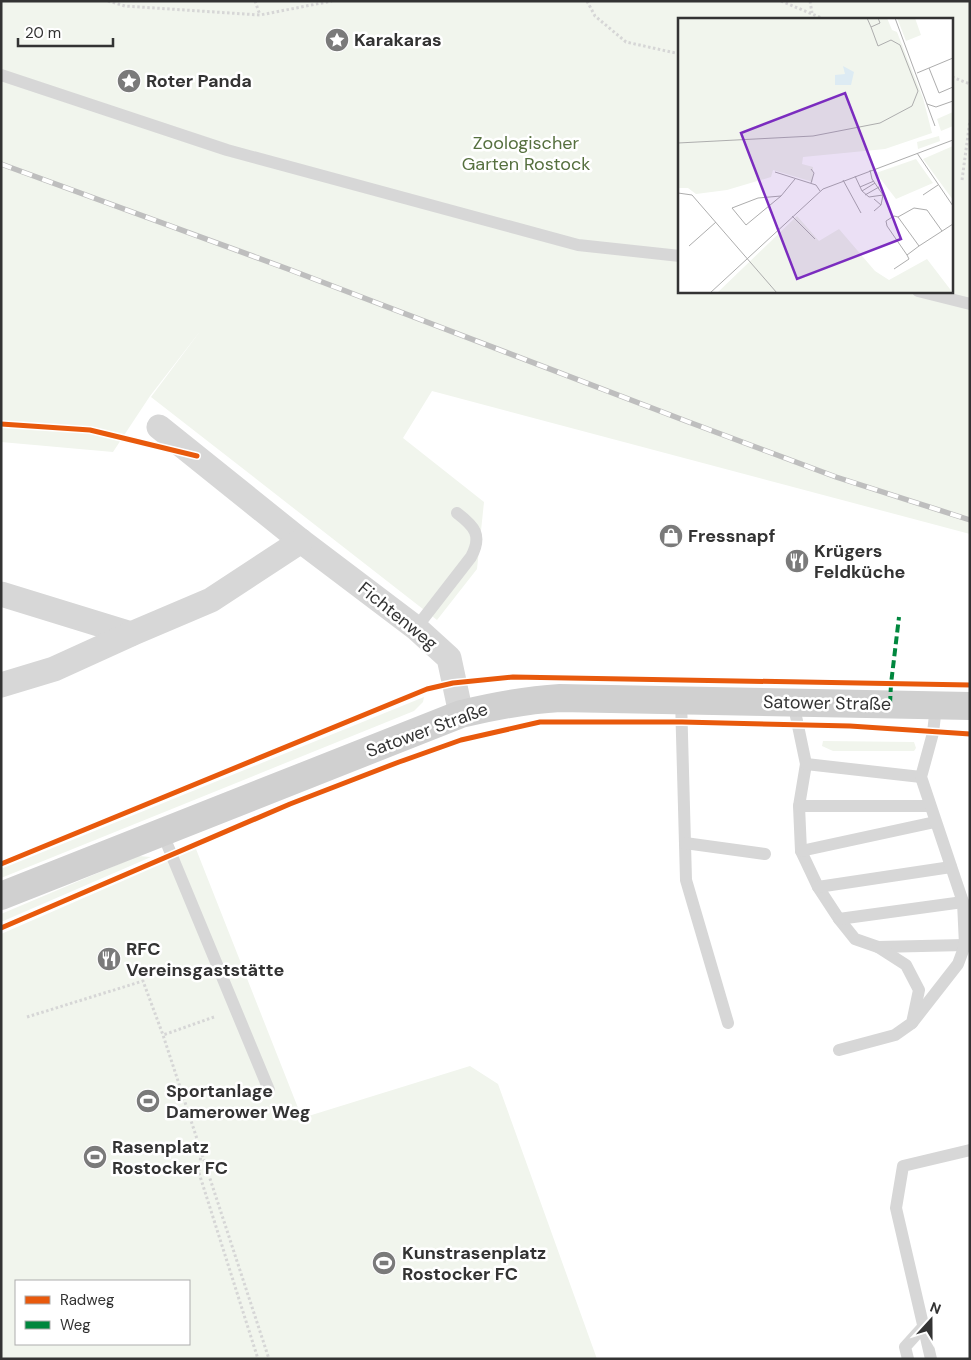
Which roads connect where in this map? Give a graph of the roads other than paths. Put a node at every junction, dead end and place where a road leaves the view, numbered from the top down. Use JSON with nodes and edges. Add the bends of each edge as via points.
{"nodes":[{"id":1,"x":1,"y":75,"type":"edge"},
{"id":2,"x":678,"y":256,"type":"edge"},
{"id":3,"x":922,"y":292,"type":"edge"},
{"id":4,"x":970,"y":304,"type":"edge"},
{"id":5,"x":159,"y":427,"type":"dead end"},
{"id":6,"x":457,"y":513,"type":"dead end"},
{"id":7,"x":301,"y":540,"type":"junction"},
{"id":8,"x":1,"y":594,"type":"edge"},
{"id":9,"x":416,"y":628,"type":"junction"},
{"id":10,"x":131,"y":634,"type":"junction"},
{"id":11,"x":1,"y":685,"type":"edge"},
{"id":12,"x":681,"y":699,"type":"junction"},
{"id":13,"x":793,"y":702,"type":"junction"},
{"id":14,"x":936,"y":706,"type":"junction"},
{"id":15,"x":970,"y":706,"type":"edge"},
{"id":16,"x":461,"y":714,"type":"junction"},
{"id":17,"x":806,"y":764,"type":"junction"},
{"id":18,"x":921,"y":777,"type":"junction"},
{"id":19,"x":799,"y":806,"type":"junction"},
{"id":20,"x":930,"y":806,"type":"junction"},
{"id":21,"x":936,"y":822,"type":"junction"},
{"id":22,"x":162,"y":832,"type":"junction"},
{"id":23,"x":685,"y":844,"type":"junction"},
{"id":24,"x":801,"y":851,"type":"junction"},
{"id":25,"x":765,"y":854,"type":"dead end"},
{"id":26,"x":951,"y":867,"type":"junction"},
{"id":27,"x":818,"y":886,"type":"junction"},
{"id":28,"x":1,"y":896,"type":"edge"},
{"id":29,"x":963,"y":902,"type":"junction"},
{"id":30,"x":839,"y":919,"type":"junction"},
{"id":31,"x":965,"y":945,"type":"junction"},
{"id":32,"x":878,"y":947,"type":"junction"},
{"id":33,"x":728,"y":1023,"type":"dead end"},
{"id":34,"x":912,"y":1023,"type":"junction"},
{"id":35,"x":839,"y":1050,"type":"dead end"},
{"id":36,"x":269,"y":1090,"type":"dead end"},
{"id":37,"x":970,"y":1150,"type":"edge"},
{"id":38,"x":923,"y":1327,"type":"junction"},
{"id":39,"x":908,"y":1359,"type":"edge"},
{"id":40,"x":931,"y":1359,"type":"edge"}],
"edges":[{"from":1,"to":2,"type":"lane","via":[[227,150],[578,245]]},
{"from":3,"to":4,"type":"lane"},
{"from":5,"to":7,"type":"street","name":"Fichtenweg"},
{"from":6,"to":9,"type":"lane","via":[[472,525],[477,539],[475,550]]},
{"from":7,"to":9,"type":"street","name":"Fichtenweg"},
{"from":7,"to":10,"type":"street","via":[[210,600]]},
{"from":8,"to":10,"type":"street"},
{"from":9,"to":16,"type":"street","name":"Fichtenweg","via":[[449,658]]},
{"from":10,"to":11,"type":"street","via":[[54,669]]},
{"from":12,"to":13,"type":"main road","name":"Satower Straße"},
{"from":12,"to":16,"type":"main road","name":"Satower Straße","via":[[560,698],[522,701]]},
{"from":12,"to":23,"type":"lane"},
{"from":13,"to":14,"type":"main road","name":"Satower Straße"},
{"from":13,"to":17,"type":"lane"},
{"from":14,"to":15,"type":"main road","name":"Satower Straße"},
{"from":14,"to":18,"type":"lane","via":[[934,733]]},
{"from":16,"to":22,"type":"main road","name":"Satower Straße"},
{"from":17,"to":18,"type":"lane"},
{"from":17,"to":19,"type":"lane"},
{"from":18,"to":20,"type":"lane"},
{"from":19,"to":20,"type":"lane"},
{"from":19,"to":24,"type":"lane"},
{"from":20,"to":21,"type":"lane"},
{"from":21,"to":24,"type":"lane"},
{"from":21,"to":26,"type":"lane"},
{"from":22,"to":28,"type":"main road","name":"Satower Straße"},
{"from":22,"to":36,"type":"lane"},
{"from":23,"to":25,"type":"lane"},
{"from":23,"to":33,"type":"lane","via":[[686,880]]},
{"from":24,"to":27,"type":"lane"},
{"from":26,"to":27,"type":"lane"},
{"from":26,"to":29,"type":"lane"},
{"from":27,"to":30,"type":"lane"},
{"from":29,"to":30,"type":"lane"},
{"from":29,"to":31,"type":"lane"},
{"from":30,"to":32,"type":"lane","via":[[856,938]]},
{"from":31,"to":32,"type":"lane"},
{"from":31,"to":34,"type":"lane","via":[[958,964]]},
{"from":32,"to":34,"type":"lane","via":[[906,965],[919,990]]},
{"from":34,"to":35,"type":"lane","via":[[895,1035]]},
{"from":37,"to":38,"type":"lane","via":[[903,1166],[896,1208]]},
{"from":38,"to":39,"type":"lane","via":[[906,1347]]},
{"from":38,"to":40,"type":"lane"}]}
